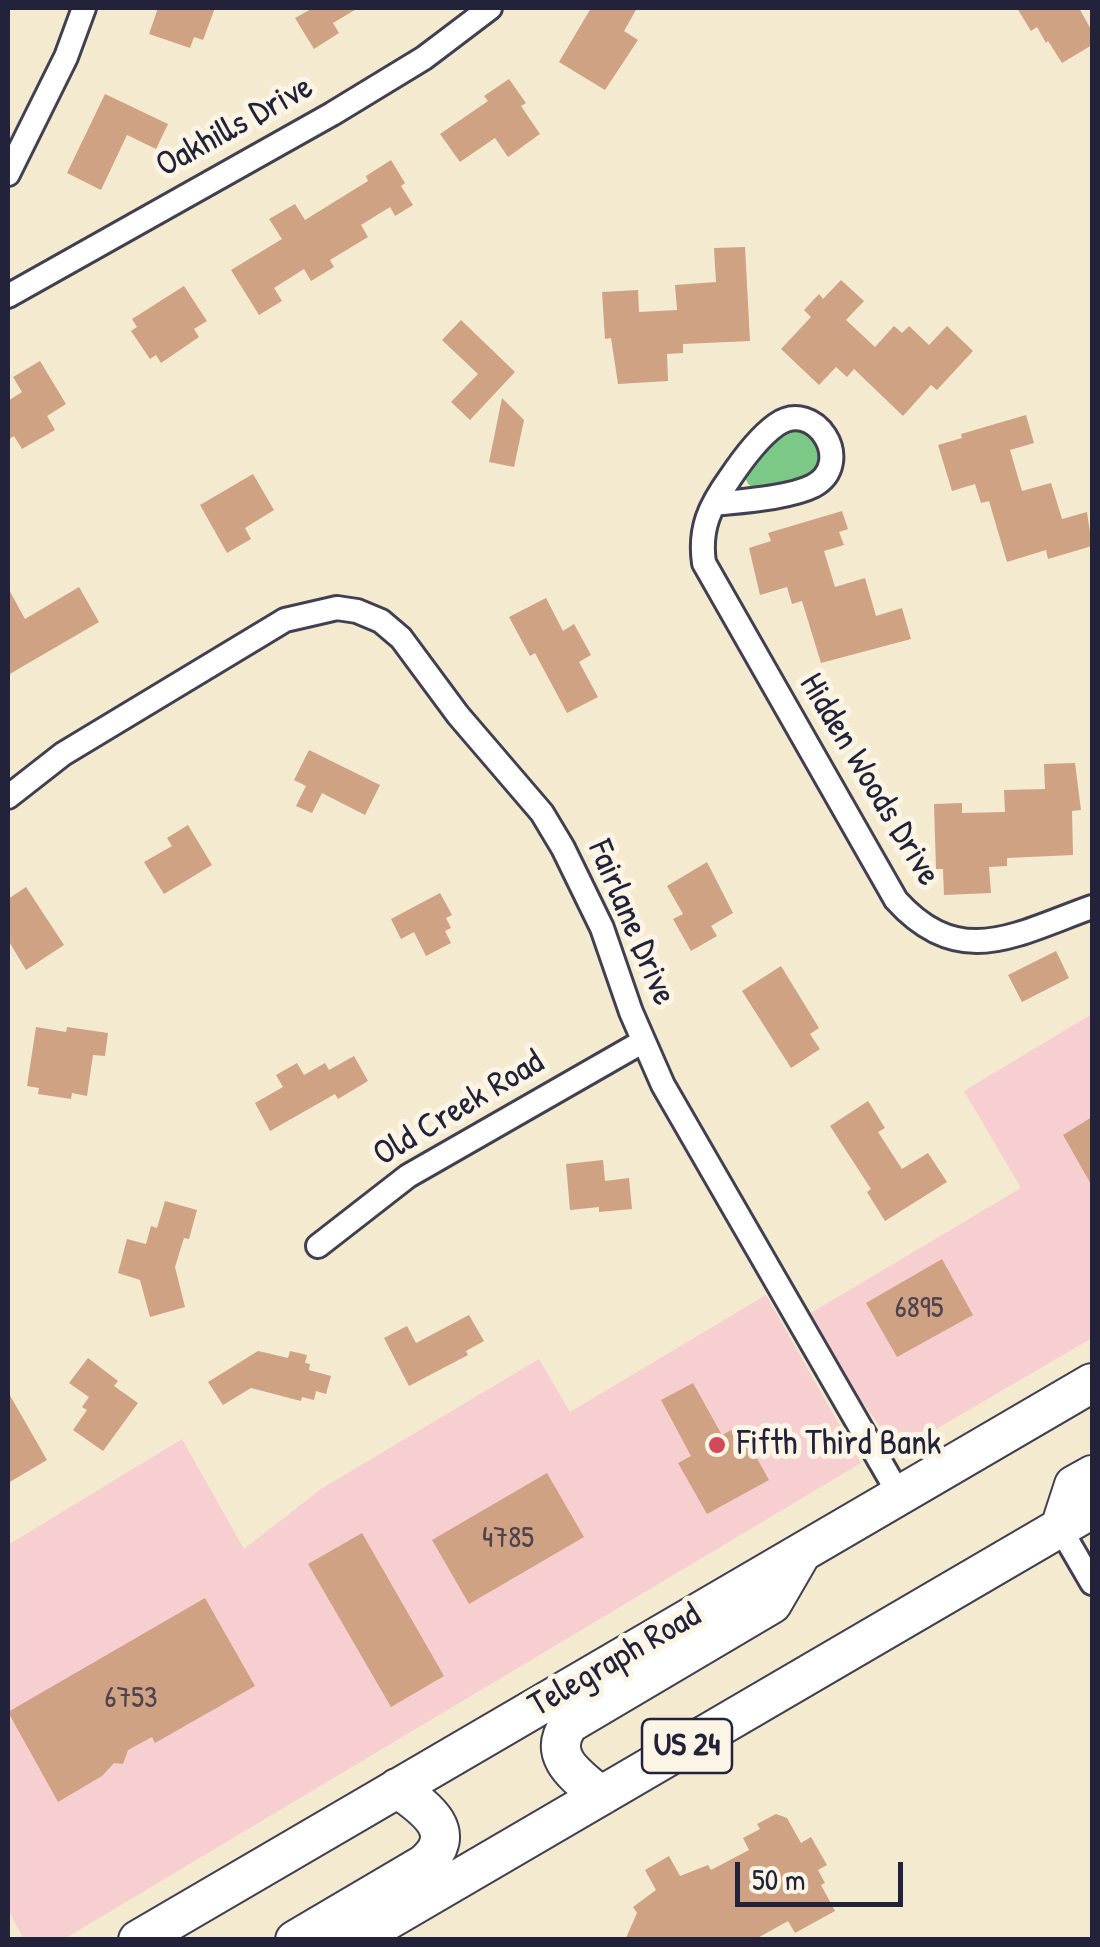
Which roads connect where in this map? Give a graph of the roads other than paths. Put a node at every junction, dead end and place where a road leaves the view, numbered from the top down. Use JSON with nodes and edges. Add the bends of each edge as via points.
{"nodes":[{"id":1,"x":84,"y":8,"type":"edge"},
{"id":2,"x":490,"y":8,"type":"edge"},
{"id":3,"x":8,"y":174,"type":"edge"},
{"id":4,"x":8,"y":296,"type":"edge"},
{"id":5,"x":714,"y":504,"type":"junction"},
{"id":6,"x":8,"y":796,"type":"edge"},
{"id":7,"x":1092,"y":907,"type":"edge"},
{"id":8,"x":642,"y":1042,"type":"junction"},
{"id":9,"x":318,"y":1246,"type":"dead end"},
{"id":10,"x":1092,"y":1383,"type":"edge"},
{"id":11,"x":1092,"y":1475,"type":"edge"},
{"id":12,"x":900,"y":1496,"type":"junction"},
{"id":13,"x":1076,"y":1519,"type":"edge"},
{"id":14,"x":802,"y":1552,"type":"junction"},
{"id":15,"x":1092,"y":1583,"type":"edge"},
{"id":16,"x":397,"y":1788,"type":"junction"},
{"id":17,"x":601,"y":1796,"type":"junction"},
{"id":18,"x":164,"y":1930,"type":"edge"},
{"id":19,"x":138,"y":1940,"type":"edge"},
{"id":20,"x":295,"y":1940,"type":"edge"},
{"id":21,"x":354,"y":1940,"type":"edge"}],
"edges":[{"from":1,"to":3,"type":"street"},
{"from":2,"to":4,"type":"street","name":"Oakhills Drive","via":[[332,114]]},
{"from":5,"to":5,"type":"street","name":"Hidden Woods Drive","via":[[777,424],[802,419],[827,436],[832,460],[812,486]]},
{"from":5,"to":7,"type":"street","name":"Hidden Woods Drive","via":[[702,530],[712,582],[913,919],[954,941],[980,942]]},
{"from":6,"to":8,"type":"street","name":"Fairlane Drive","via":[[63,754],[258,634],[312,611],[357,611],[400,638],[542,813],[602,928]]},
{"from":8,"to":9,"type":"street","name":"Old Creek Road","via":[[408,1176]]},
{"from":8,"to":12,"type":"street","name":"Fairlane Drive"},
{"from":10,"to":12,"type":"highway","name":"Telegraph Road"},
{"from":11,"to":13,"type":"highway","via":[[1074,1486]]},
{"from":12,"to":14,"type":"highway","name":"Telegraph Road"},
{"from":13,"to":15,"type":"street"},
{"from":13,"to":17,"type":"highway","number":"US 24"},
{"from":14,"to":16,"type":"highway","name":"Telegraph Road"},
{"from":14,"to":17,"type":"highway","via":[[772,1604],[569,1724],[560,1740],[564,1762]]},
{"from":16,"to":18,"type":"highway","name":"Telegraph Road"},
{"from":16,"to":20,"type":"highway","via":[[434,1817],[437,1850]]},
{"from":17,"to":21,"type":"highway","number":"US 24"},
{"from":18,"to":19,"type":"highway","name":"Telegraph Road"}]}
